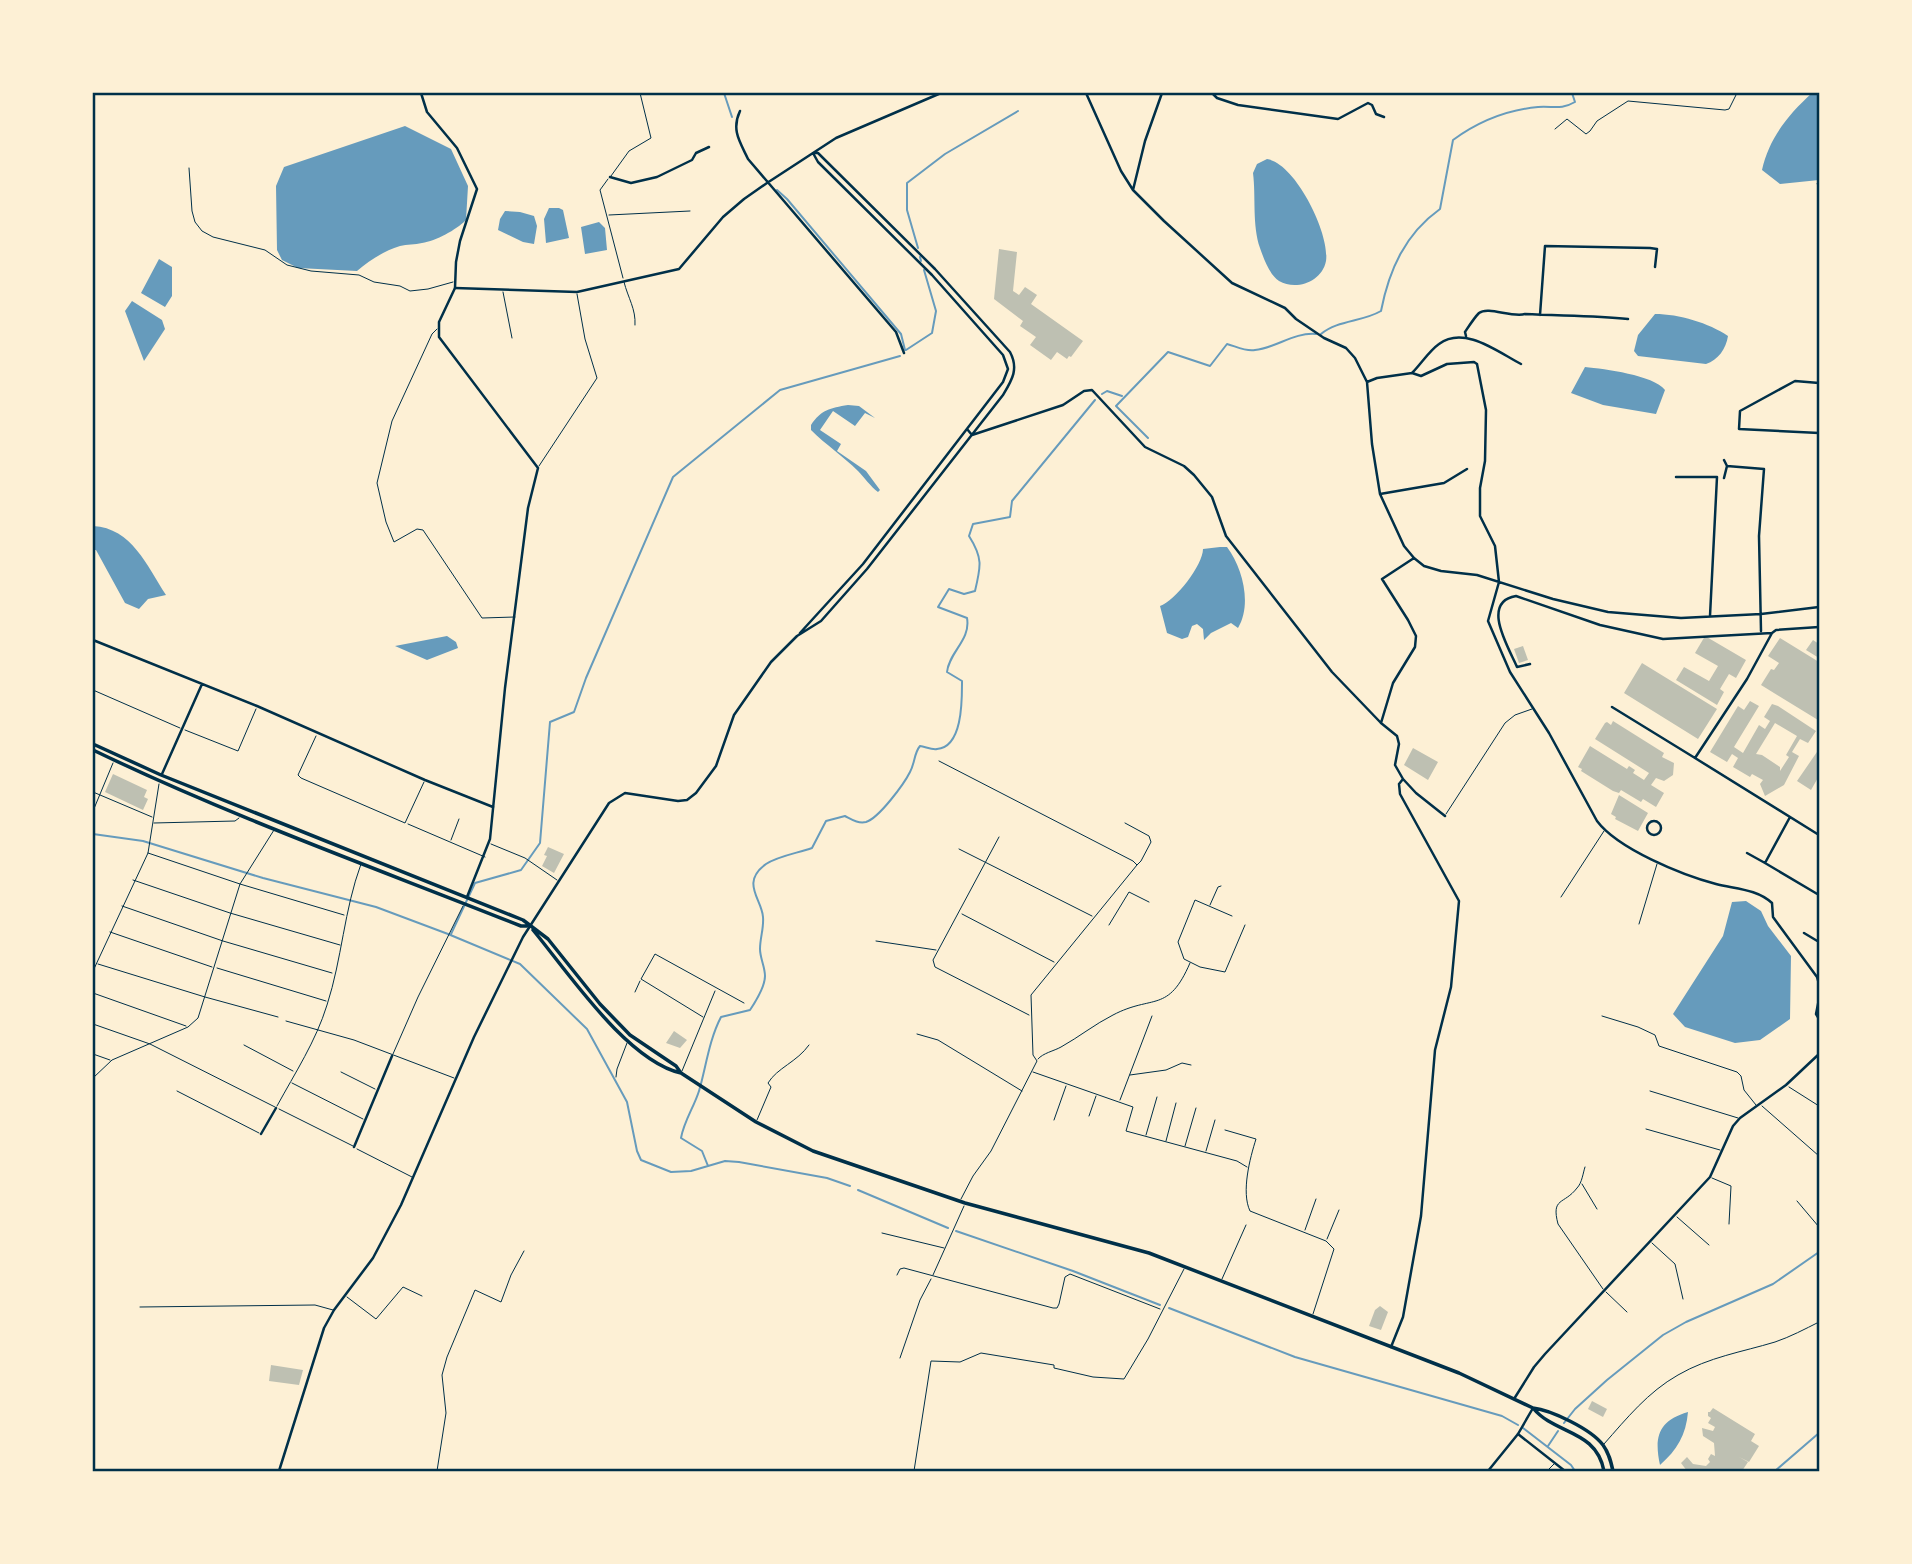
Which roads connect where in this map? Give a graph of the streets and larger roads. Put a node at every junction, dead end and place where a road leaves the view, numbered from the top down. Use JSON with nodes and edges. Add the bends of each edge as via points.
{"nodes":[{"id":1,"x":421,"y":93,"type":"edge"},
{"id":2,"x":941,"y":93,"type":"edge"},
{"id":3,"x":1086,"y":93,"type":"edge"},
{"id":4,"x":1162,"y":93,"type":"edge"},
{"id":5,"x":1212,"y":93,"type":"edge"},
{"id":6,"x":740,"y":111,"type":"dead end"},
{"id":7,"x":1384,"y":117,"type":"dead end"},
{"id":8,"x":709,"y":147,"type":"dead end"},
{"id":9,"x":813,"y":153,"type":"junction"},
{"id":10,"x":610,"y":177,"type":"road end"},
{"id":11,"x":767,"y":183,"type":"junction"},
{"id":12,"x":1133,"y":190,"type":"junction"},
{"id":13,"x":1655,"y":267,"type":"dead end"},
{"id":14,"x":455,"y":288,"type":"junction"},
{"id":15,"x":1540,"y":315,"type":"junction"},
{"id":16,"x":1628,"y":319,"type":"dead end"},
{"id":17,"x":1466,"y":336,"type":"junction"},
{"id":18,"x":904,"y":353,"type":"dead end"},
{"id":19,"x":1521,"y":364,"type":"dead end"},
{"id":20,"x":1412,"y":373,"type":"junction"},
{"id":21,"x":1367,"y":382,"type":"junction"},
{"id":22,"x":1819,"y":383,"type":"edge"},
{"id":23,"x":967,"y":429,"type":"junction"},
{"id":24,"x":1819,"y":433,"type":"edge"},
{"id":25,"x":972,"y":435,"type":"junction"},
{"id":26,"x":1724,"y":460,"type":"dead end"},
{"id":27,"x":1727,"y":466,"type":"junction"},
{"id":28,"x":1466,"y":468,"type":"dead end"},
{"id":29,"x":1676,"y":477,"type":"dead end"},
{"id":30,"x":1724,"y":478,"type":"dead end"},
{"id":31,"x":1380,"y":494,"type":"junction"},
{"id":32,"x":1414,"y":558,"type":"junction"},
{"id":33,"x":1499,"y":582,"type":"junction"},
{"id":34,"x":1819,"y":607,"type":"edge"},
{"id":35,"x":1762,"y":614,"type":"junction"},
{"id":36,"x":1710,"y":616,"type":"junction"},
{"id":37,"x":1819,"y":627,"type":"edge"},
{"id":38,"x":1761,"y":632,"type":"junction"},
{"id":39,"x":1772,"y":633,"type":"junction"},
{"id":40,"x":797,"y":636,"type":"junction"},
{"id":41,"x":93,"y":640,"type":"edge"},
{"id":42,"x":1530,"y":664,"type":"dead end"},
{"id":43,"x":202,"y":684,"type":"junction"},
{"id":44,"x":1612,"y":707,"type":"dead end"},
{"id":45,"x":1381,"y":723,"type":"junction"},
{"id":46,"x":93,"y":744,"type":"edge"},
{"id":47,"x":93,"y":751,"type":"edge"},
{"id":48,"x":1695,"y":758,"type":"junction"},
{"id":49,"x":161,"y":775,"type":"junction"},
{"id":50,"x":1404,"y":779,"type":"junction"},
{"id":51,"x":493,"y":807,"type":"junction"},
{"id":52,"x":1445,"y":816,"type":"road end"},
{"id":53,"x":1790,"y":817,"type":"junction"},
{"id":54,"x":1819,"y":835,"type":"edge"},
{"id":55,"x":1746,"y":853,"type":"dead end"},
{"id":56,"x":1765,"y":863,"type":"junction"},
{"id":57,"x":1819,"y":895,"type":"edge"},
{"id":58,"x":467,"y":898,"type":"junction"},
{"id":59,"x":530,"y":926,"type":"junction"},
{"id":60,"x":1804,"y":933,"type":"dead end"},
{"id":61,"x":1819,"y":942,"type":"edge"},
{"id":62,"x":1819,"y":984,"type":"edge"},
{"id":63,"x":1819,"y":999,"type":"edge"},
{"id":64,"x":1819,"y":1018,"type":"edge"},
{"id":65,"x":1819,"y":1054,"type":"edge"},
{"id":66,"x":392,"y":1056,"type":"road end"},
{"id":67,"x":681,"y":1073,"type":"junction"},
{"id":68,"x":276,"y":1108,"type":"road end"},
{"id":69,"x":261,"y":1134,"type":"road end"},
{"id":70,"x":354,"y":1147,"type":"road end"},
{"id":71,"x":1391,"y":1347,"type":"junction"},
{"id":72,"x":1514,"y":1399,"type":"junction"},
{"id":73,"x":1533,"y":1408,"type":"junction"},
{"id":74,"x":1518,"y":1434,"type":"junction"},
{"id":75,"x":279,"y":1471,"type":"edge"},
{"id":76,"x":1488,"y":1471,"type":"edge"},
{"id":77,"x":1565,"y":1471,"type":"edge"},
{"id":78,"x":1605,"y":1471,"type":"edge"},
{"id":79,"x":1613,"y":1471,"type":"edge"}],
"edges":[{"from":1,"to":14,"type":"street","via":[[427,111],[457,148],[477,189],[460,241]]},
{"from":2,"to":9,"type":"street","via":[[836,138]]},
{"from":3,"to":12,"type":"street"},
{"from":4,"to":12,"type":"street"},
{"from":5,"to":7,"type":"street","via":[[1238,105],[1338,119],[1368,103]]},
{"from":6,"to":11,"type":"street","via":[[735,132]]},
{"from":8,"to":10,"type":"street","via":[[657,177],[631,183]]},
{"from":9,"to":11,"type":"street"},
{"from":9,"to":23,"type":"street","via":[[932,275],[1007,362],[1007,376]]},
{"from":9,"to":25,"type":"street","via":[[926,259],[1015,360],[1014,376]]},
{"from":11,"to":14,"type":"street","via":[[723,217],[679,269],[577,292]]},
{"from":11,"to":18,"type":"street","via":[[896,332]]},
{"from":12,"to":21,"type":"street","via":[[1232,283],[1285,308],[1324,338],[1350,351]]},
{"from":13,"to":15,"type":"street","via":[[1657,249],[1545,246]]},
{"from":14,"to":51,"type":"street","via":[[438,328],[439,337],[538,468],[528,508]]},
{"from":15,"to":16,"type":"street"},
{"from":15,"to":17,"type":"street","via":[[1485,311],[1479,313]]},
{"from":17,"to":19,"type":"street"},
{"from":17,"to":20,"type":"street","via":[[1438,344]]},
{"from":20,"to":21,"type":"street"},
{"from":20,"to":33,"type":"street","via":[[1421,376],[1447,364],[1477,364],[1486,410],[1480,516],[1494,546]]},
{"from":21,"to":31,"type":"street"},
{"from":22,"to":24,"type":"street","via":[[1795,381],[1740,411],[1739,429]]},
{"from":23,"to":25,"type":"street"},
{"from":23,"to":40,"type":"street","via":[[863,564]]},
{"from":25,"to":40,"type":"street","via":[[867,569],[821,621]]},
{"from":25,"to":45,"type":"street","via":[[1063,405],[1092,390],[1145,447],[1194,475],[1212,497],[1226,536],[1332,672]]},
{"from":26,"to":27,"type":"street"},
{"from":27,"to":30,"type":"street"},
{"from":27,"to":35,"type":"street","via":[[1764,469],[1759,536]]},
{"from":28,"to":31,"type":"street","via":[[1444,483]]},
{"from":29,"to":36,"type":"street","via":[[1717,478]]},
{"from":31,"to":32,"type":"street"},
{"from":32,"to":33,"type":"street","via":[[1440,571]]},
{"from":32,"to":45,"type":"street","via":[[1382,579],[1416,636],[1415,647],[1393,683]]},
{"from":33,"to":36,"type":"street","via":[[1608,612]]},
{"from":33,"to":62,"type":"street","via":[[1488,621],[1510,672],[1604,831],[1630,849],[1696,878],[1762,894],[1772,903],[1773,916]]},
{"from":34,"to":35,"type":"street"},
{"from":35,"to":36,"type":"street"},
{"from":35,"to":38,"type":"street"},
{"from":37,"to":39,"type":"street"},
{"from":38,"to":39,"type":"street"},
{"from":38,"to":42,"type":"street","via":[[1663,639],[1600,625],[1511,596],[1501,605],[1498,620],[1517,667]]},
{"from":39,"to":48,"type":"street"},
{"from":40,"to":59,"type":"street","via":[[771,662],[734,715],[710,775],[687,800],[625,793],[614,798]]},
{"from":41,"to":43,"type":"street"},
{"from":43,"to":49,"type":"street"},
{"from":43,"to":51,"type":"street"},
{"from":44,"to":48,"type":"street"},
{"from":45,"to":50,"type":"street","via":[[1397,736],[1395,765]]},
{"from":46,"to":49,"type":"main road"},
{"from":47,"to":59,"type":"main road","via":[[159,782]]},
{"from":48,"to":53,"type":"street"},
{"from":49,"to":58,"type":"main road"},
{"from":50,"to":52,"type":"street"},
{"from":50,"to":71,"type":"street","via":[[1399,784],[1400,794],[1459,901],[1451,986],[1435,1050],[1421,1216],[1403,1317]]},
{"from":51,"to":58,"type":"street","via":[[489,844]]},
{"from":53,"to":54,"type":"street"},
{"from":53,"to":56,"type":"street"},
{"from":55,"to":56,"type":"street"},
{"from":56,"to":57,"type":"street"},
{"from":58,"to":59,"type":"main road"},
{"from":59,"to":67,"type":"main road","via":[[548,939],[630,1035]]},
{"from":59,"to":67,"type":"main road","via":[[628,1041]]},
{"from":59,"to":75,"type":"street","via":[[414,1178],[373,1258],[324,1328]]},
{"from":60,"to":61,"type":"street"},
{"from":63,"to":64,"type":"street"},
{"from":65,"to":72,"type":"street","via":[[1787,1085],[1740,1118],[1710,1177],[1534,1367]]},
{"from":66,"to":70,"type":"street"},
{"from":67,"to":71,"type":"main road","via":[[756,1122],[813,1151],[963,1202],[1149,1253]]},
{"from":68,"to":69,"type":"street"},
{"from":71,"to":72,"type":"main road"},
{"from":72,"to":73,"type":"main road"},
{"from":73,"to":74,"type":"street"},
{"from":73,"to":78,"type":"main road","via":[[1592,1446]]},
{"from":73,"to":79,"type":"main road","via":[[1588,1432],[1603,1445]]},
{"from":74,"to":76,"type":"street"},
{"from":74,"to":77,"type":"street"}]}
